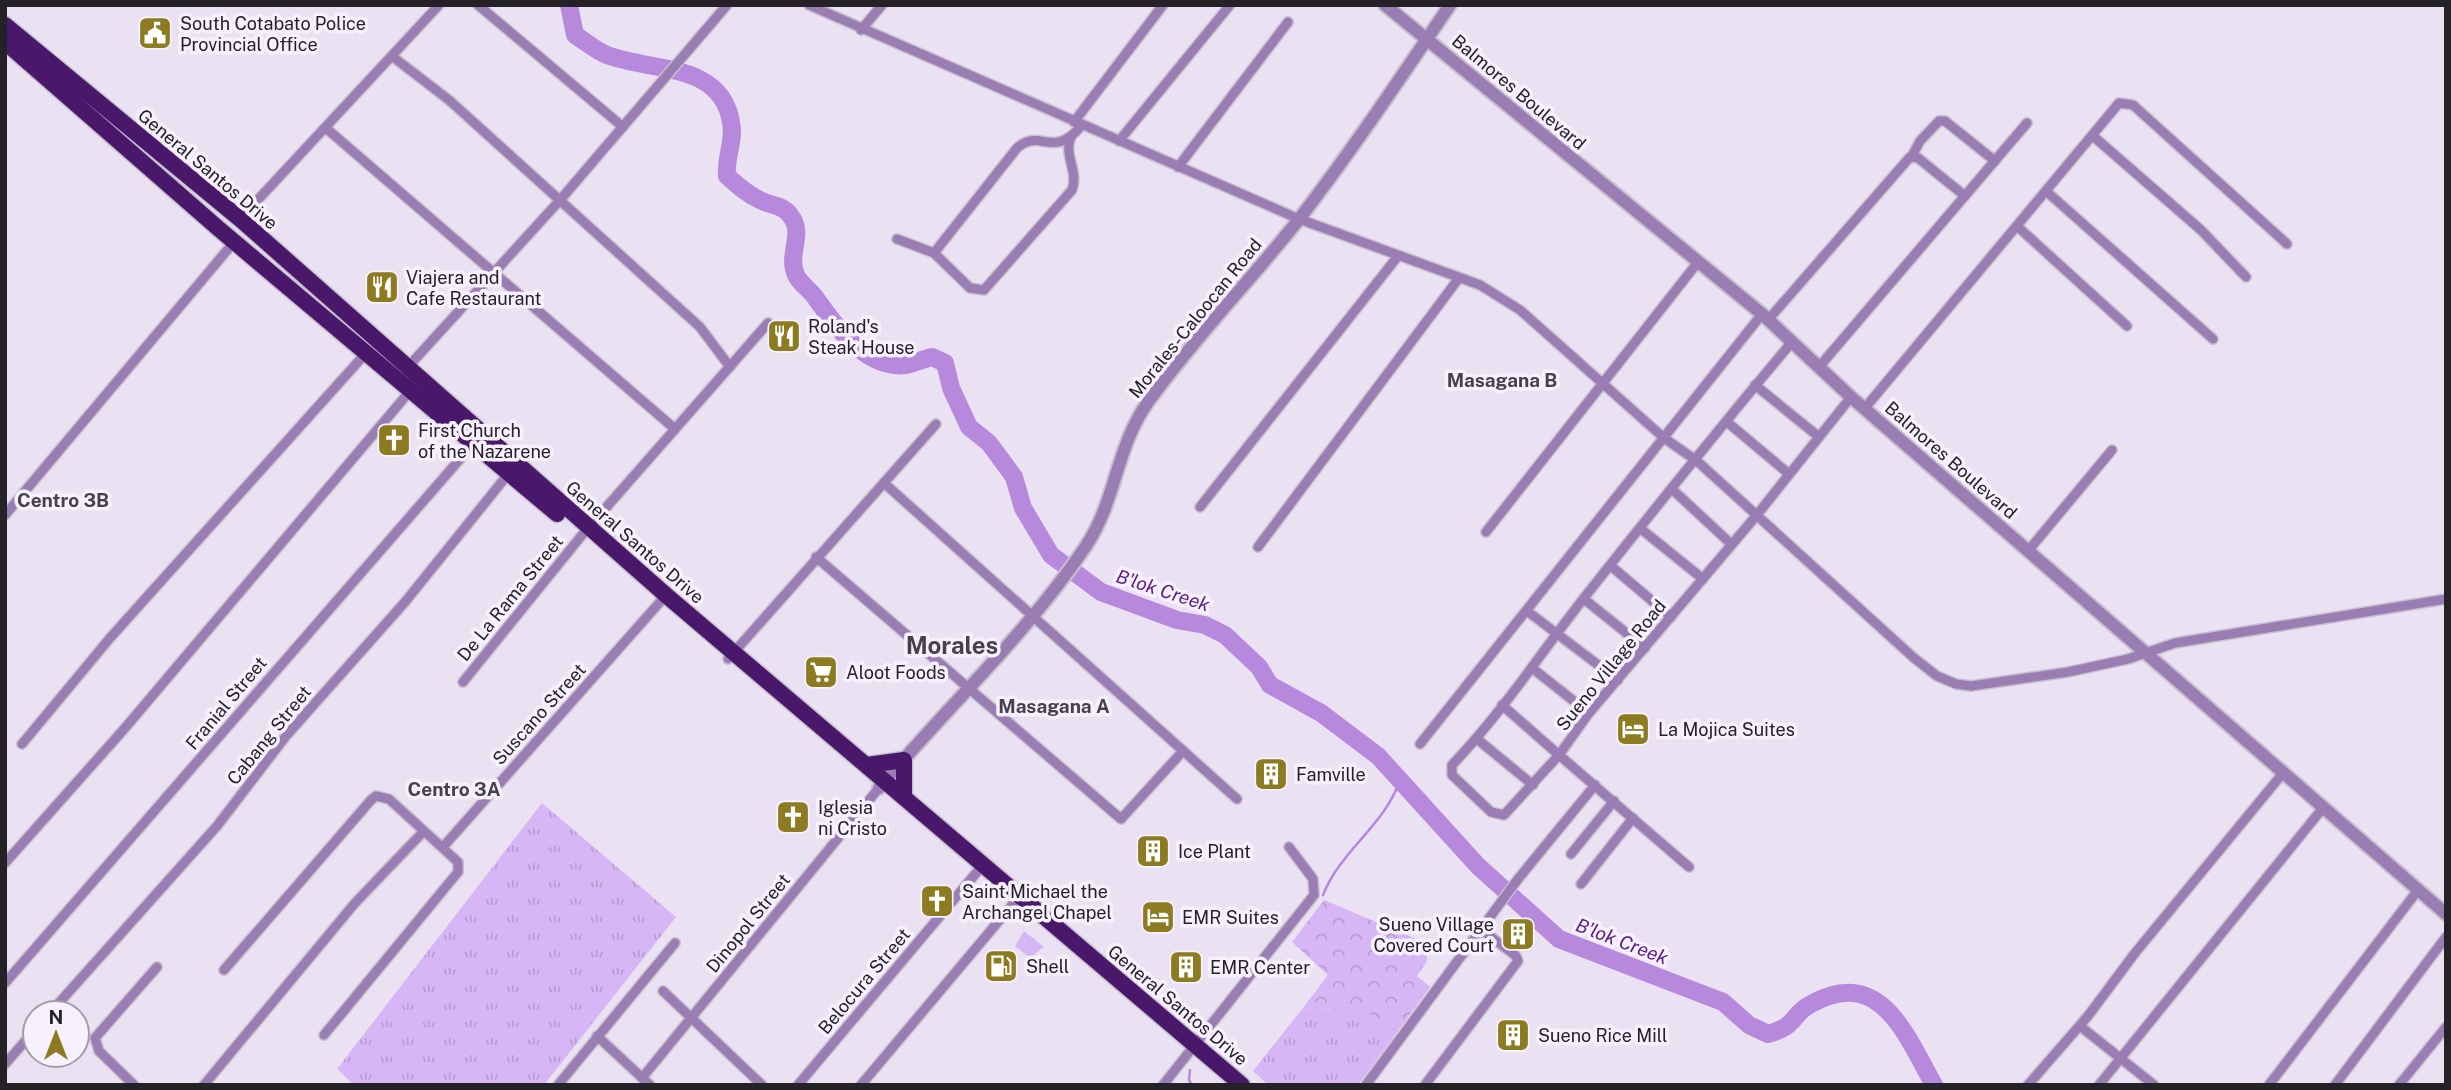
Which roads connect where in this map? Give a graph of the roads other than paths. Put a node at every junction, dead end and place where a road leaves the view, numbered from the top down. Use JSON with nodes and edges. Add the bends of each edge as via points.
{"nodes":[{"id":1,"x":439,"y":5,"type":"edge"},
{"id":2,"x":478,"y":5,"type":"edge"},
{"id":3,"x":727,"y":5,"type":"edge"},
{"id":4,"x":809,"y":5,"type":"edge"},
{"id":5,"x":881,"y":5,"type":"edge"},
{"id":6,"x":1163,"y":5,"type":"edge"},
{"id":7,"x":1230,"y":5,"type":"edge"},
{"id":8,"x":1385,"y":5,"type":"edge"},
{"id":9,"x":1450,"y":5,"type":"edge"},
{"id":10,"x":1288,"y":22,"type":"dead end"},
{"id":11,"x":5,"y":25,"type":"edge"},
{"id":12,"x":861,"y":30,"type":"junction"},
{"id":13,"x":1427,"y":38,"type":"junction"},
{"id":14,"x":5,"y":42,"type":"edge"},
{"id":15,"x":393,"y":57,"type":"junction"},
{"id":16,"x":2027,"y":123,"type":"dead end"},
{"id":17,"x":1078,"y":124,"type":"junction"},
{"id":18,"x":623,"y":127,"type":"junction"},
{"id":19,"x":327,"y":129,"type":"junction"},
{"id":20,"x":2093,"y":136,"type":"junction"},
{"id":21,"x":1071,"y":137,"type":"junction"},
{"id":22,"x":1119,"y":141,"type":"junction"},
{"id":23,"x":1912,"y":156,"type":"junction"},
{"id":24,"x":1995,"y":161,"type":"junction"},
{"id":25,"x":1178,"y":167,"type":"junction"},
{"id":26,"x":2046,"y":191,"type":"junction"},
{"id":27,"x":1965,"y":196,"type":"junction"},
{"id":28,"x":561,"y":199,"type":"junction"},
{"id":29,"x":240,"y":219,"type":"junction"},
{"id":30,"x":1299,"y":219,"type":"junction"},
{"id":31,"x":2018,"y":227,"type":"junction"},
{"id":32,"x":898,"y":239,"type":"dead end"},
{"id":33,"x":234,"y":242,"type":"junction"},
{"id":34,"x":2287,"y":244,"type":"dead end"},
{"id":35,"x":934,"y":253,"type":"junction"},
{"id":36,"x":1398,"y":257,"type":"junction"},
{"id":37,"x":1698,"y":262,"type":"junction"},
{"id":38,"x":495,"y":271,"type":"junction"},
{"id":39,"x":2246,"y":277,"type":"dead end"},
{"id":40,"x":1459,"y":278,"type":"junction"},
{"id":41,"x":1765,"y":317,"type":"junction"},
{"id":42,"x":768,"y":323,"type":"dead end"},
{"id":43,"x":2127,"y":326,"type":"dead end"},
{"id":44,"x":2213,"y":340,"type":"dead end"},
{"id":45,"x":1792,"y":342,"type":"junction"},
{"id":46,"x":366,"y":353,"type":"junction"},
{"id":47,"x":1819,"y":366,"type":"junction"},
{"id":48,"x":730,"y":367,"type":"junction"},
{"id":49,"x":402,"y":374,"type":"junction"},
{"id":50,"x":1602,"y":383,"type":"junction"},
{"id":51,"x":1755,"y":385,"type":"junction"},
{"id":52,"x":410,"y":391,"type":"junction"},
{"id":53,"x":1851,"y":397,"type":"junction"},
{"id":54,"x":1865,"y":408,"type":"junction"},
{"id":55,"x":1727,"y":422,"type":"junction"},
{"id":56,"x":936,"y":424,"type":"dead end"},
{"id":57,"x":676,"y":429,"type":"junction"},
{"id":58,"x":1819,"y":437,"type":"junction"},
{"id":59,"x":1664,"y":438,"type":"junction"},
{"id":60,"x":472,"y":443,"type":"junction"},
{"id":61,"x":2112,"y":450,"type":"dead end"},
{"id":62,"x":1697,"y":460,"type":"junction"},
{"id":63,"x":509,"y":473,"type":"junction"},
{"id":64,"x":1789,"y":474,"type":"junction"},
{"id":65,"x":884,"y":483,"type":"junction"},
{"id":66,"x":1673,"y":491,"type":"junction"},
{"id":67,"x":1200,"y":508,"type":"dead end"},
{"id":68,"x":5,"y":515,"type":"edge"},
{"id":69,"x":1756,"y":516,"type":"junction"},
{"id":70,"x":1641,"y":529,"type":"junction"},
{"id":71,"x":585,"y":531,"type":"junction"},
{"id":72,"x":1486,"y":532,"type":"dead end"},
{"id":73,"x":1730,"y":543,"type":"junction"},
{"id":74,"x":1258,"y":547,"type":"dead end"},
{"id":75,"x":2028,"y":551,"type":"junction"},
{"id":76,"x":816,"y":557,"type":"junction"},
{"id":77,"x":1611,"y":566,"type":"junction"},
{"id":78,"x":1703,"y":579,"type":"junction"},
{"id":79,"x":1584,"y":599,"type":"junction"},
{"id":80,"x":2446,"y":599,"type":"edge"},
{"id":81,"x":660,"y":602,"type":"junction"},
{"id":82,"x":1527,"y":611,"type":"junction"},
{"id":83,"x":1033,"y":614,"type":"junction"},
{"id":84,"x":1671,"y":617,"type":"junction"},
{"id":85,"x":1558,"y":634,"type":"junction"},
{"id":86,"x":1645,"y":648,"type":"junction"},
{"id":87,"x":2143,"y":653,"type":"junction"},
{"id":88,"x":731,"y":655,"type":"junction"},
{"id":89,"x":1532,"y":668,"type":"junction"},
{"id":90,"x":1618,"y":680,"type":"junction"},
{"id":91,"x":463,"y":682,"type":"dead end"},
{"id":92,"x":969,"y":688,"type":"junction"},
{"id":93,"x":1502,"y":705,"type":"junction"},
{"id":94,"x":1589,"y":713,"type":"junction"},
{"id":95,"x":1477,"y":739,"type":"junction"},
{"id":96,"x":22,"y":744,"type":"dead end"},
{"id":97,"x":1420,"y":744,"type":"dead end"},
{"id":98,"x":1183,"y":751,"type":"junction"},
{"id":99,"x":1559,"y":755,"type":"junction"},
{"id":100,"x":904,"y":760,"type":"junction"},
{"id":101,"x":867,"y":765,"type":"junction"},
{"id":102,"x":2283,"y":773,"type":"junction"},
{"id":103,"x":882,"y":784,"type":"junction"},
{"id":104,"x":1533,"y":785,"type":"junction"},
{"id":105,"x":1595,"y":785,"type":"junction"},
{"id":106,"x":904,"y":797,"type":"junction"},
{"id":107,"x":1237,"y":799,"type":"dead end"},
{"id":108,"x":1614,"y":801,"type":"junction"},
{"id":109,"x":2322,"y":809,"type":"junction"},
{"id":110,"x":1633,"y":818,"type":"junction"},
{"id":111,"x":423,"y":832,"type":"junction"},
{"id":112,"x":443,"y":847,"type":"junction"},
{"id":113,"x":1289,"y":847,"type":"dead end"},
{"id":114,"x":1571,"y":854,"type":"dead end"},
{"id":115,"x":5,"y":863,"type":"edge"},
{"id":116,"x":1689,"y":867,"type":"dead end"},
{"id":117,"x":979,"y":870,"type":"junction"},
{"id":118,"x":1581,"y":884,"type":"dead end"},
{"id":119,"x":2418,"y":890,"type":"junction"},
{"id":120,"x":1013,"y":904,"type":"junction"},
{"id":121,"x":2446,"y":914,"type":"edge"},
{"id":122,"x":1482,"y":930,"type":"junction"},
{"id":123,"x":2446,"y":937,"type":"edge"},
{"id":124,"x":675,"y":943,"type":"dead end"},
{"id":125,"x":158,"y":967,"type":"dead end"},
{"id":126,"x":224,"y":970,"type":"dead end"},
{"id":127,"x":5,"y":983,"type":"edge"},
{"id":128,"x":663,"y":991,"type":"dead end"},
{"id":129,"x":63,"y":999,"type":"edge"},
{"id":130,"x":692,"y":1020,"type":"junction"},
{"id":131,"x":2080,"y":1026,"type":"junction"},
{"id":132,"x":2446,"y":1027,"type":"edge"},
{"id":133,"x":324,"y":1035,"type":"dead end"},
{"id":134,"x":597,"y":1036,"type":"junction"},
{"id":135,"x":21,"y":1046,"type":"edge"},
{"id":136,"x":1193,"y":1048,"type":"junction"},
{"id":137,"x":2121,"y":1058,"type":"junction"},
{"id":138,"x":5,"y":1064,"type":"edge"},
{"id":139,"x":646,"y":1081,"type":"edge"},
{"id":140,"x":1371,"y":1083,"type":"edge"},
{"id":141,"x":134,"y":1085,"type":"edge"},
{"id":142,"x":204,"y":1085,"type":"edge"},
{"id":143,"x":558,"y":1085,"type":"edge"},
{"id":144,"x":762,"y":1085,"type":"edge"},
{"id":145,"x":798,"y":1085,"type":"edge"},
{"id":146,"x":861,"y":1085,"type":"edge"},
{"id":147,"x":1163,"y":1085,"type":"edge"},
{"id":148,"x":1228,"y":1085,"type":"edge"},
{"id":149,"x":1242,"y":1085,"type":"edge"},
{"id":150,"x":1425,"y":1085,"type":"edge"},
{"id":151,"x":2028,"y":1085,"type":"edge"},
{"id":152,"x":2099,"y":1085,"type":"edge"},
{"id":153,"x":2154,"y":1085,"type":"edge"},
{"id":154,"x":2269,"y":1085,"type":"edge"},
{"id":155,"x":2335,"y":1085,"type":"edge"},
{"id":156,"x":2399,"y":1085,"type":"edge"}],
"edges":[{"from":1,"to":15,"type":"street"},
{"from":2,"to":18,"type":"street"},
{"from":3,"to":18,"type":"street"},
{"from":4,"to":12,"type":"street"},
{"from":5,"to":12,"type":"street"},
{"from":6,"to":17,"type":"street"},
{"from":7,"to":22,"type":"street"},
{"from":8,"to":13,"type":"street","name":"Balmores Boulevard"},
{"from":9,"to":13,"type":"street","name":"Morales-Caloocan Road"},
{"from":10,"to":25,"type":"street"},
{"from":11,"to":29,"type":"highway","name":"General Santos Drive"},
{"from":12,"to":17,"type":"street"},
{"from":13,"to":30,"type":"street","name":"Morales-Caloocan Road"},
{"from":13,"to":37,"type":"street","name":"Balmores Boulevard"},
{"from":14,"to":33,"type":"highway","name":"General Santos Drive"},
{"from":15,"to":19,"type":"street"},
{"from":15,"to":28,"type":"street"},
{"from":16,"to":24,"type":"street"},
{"from":17,"to":21,"type":"street"},
{"from":17,"to":22,"type":"street"},
{"from":18,"to":28,"type":"street"},
{"from":19,"to":29,"type":"street"},
{"from":19,"to":38,"type":"street"},
{"from":20,"to":26,"type":"street"},
{"from":20,"to":34,"type":"street","via":[[2119,103],[2129,102]]},
{"from":20,"to":39,"type":"street","via":[[2201,230]]},
{"from":21,"to":35,"type":"street","via":[[1052,145],[1024,141]]},
{"from":21,"to":35,"type":"street","via":[[1067,148],[1074,174],[1072,190],[993,284],[984,290],[970,288]]},
{"from":22,"to":25,"type":"street"},
{"from":23,"to":24,"type":"street","via":[[1934,125],[1945,121]]},
{"from":23,"to":27,"type":"street"},
{"from":23,"to":41,"type":"street"},
{"from":24,"to":27,"type":"street"},
{"from":25,"to":30,"type":"street"},
{"from":26,"to":31,"type":"street"},
{"from":26,"to":44,"type":"street"},
{"from":27,"to":47,"type":"street"},
{"from":28,"to":38,"type":"street"},
{"from":28,"to":48,"type":"street","via":[[700,327]]},
{"from":29,"to":49,"type":"highway","name":"General Santos Drive"},
{"from":30,"to":36,"type":"street"},
{"from":30,"to":83,"type":"street","name":"Morales-Caloocan Road","via":[[1135,421],[1107,507],[1074,562]]},
{"from":31,"to":43,"type":"street"},
{"from":31,"to":54,"type":"street"},
{"from":32,"to":35,"type":"street"},
{"from":33,"to":46,"type":"highway","name":"General Santos Drive"},
{"from":33,"to":68,"type":"street"},
{"from":36,"to":40,"type":"street"},
{"from":36,"to":67,"type":"street"},
{"from":37,"to":41,"type":"street","name":"Balmores Boulevard"},
{"from":37,"to":50,"type":"street"},
{"from":38,"to":49,"type":"street"},
{"from":38,"to":57,"type":"street"},
{"from":40,"to":50,"type":"street","via":[[1480,285],[1520,310]]},
{"from":40,"to":74,"type":"street"},
{"from":41,"to":45,"type":"street","name":"Balmores Boulevard"},
{"from":41,"to":59,"type":"street"},
{"from":42,"to":48,"type":"street","name":"De La Rama Street"},
{"from":45,"to":47,"type":"street","name":"Balmores Boulevard"},
{"from":45,"to":51,"type":"street"},
{"from":46,"to":49,"type":"highway","name":"General Santos Drive"},
{"from":46,"to":96,"type":"street","via":[[110,638]]},
{"from":47,"to":53,"type":"street","name":"Balmores Boulevard"},
{"from":48,"to":57,"type":"street","name":"De La Rama Street"},
{"from":49,"to":52,"type":"highway","name":"General Santos Drive"},
{"from":49,"to":71,"type":"highway","name":"General Santos Drive"},
{"from":50,"to":59,"type":"street"},
{"from":50,"to":72,"type":"street"},
{"from":51,"to":55,"type":"street"},
{"from":51,"to":58,"type":"street"},
{"from":52,"to":60,"type":"highway","name":"General Santos Drive"},
{"from":52,"to":115,"type":"street"},
{"from":53,"to":54,"type":"street","name":"Balmores Boulevard"},
{"from":53,"to":58,"type":"street","name":"Sueno Village Road"},
{"from":54,"to":75,"type":"street","name":"Balmores Boulevard"},
{"from":55,"to":62,"type":"street"},
{"from":55,"to":64,"type":"street"},
{"from":56,"to":65,"type":"street"},
{"from":57,"to":71,"type":"street","name":"De La Rama Street"},
{"from":58,"to":64,"type":"street","name":"Sueno Village Road"},
{"from":59,"to":62,"type":"street"},
{"from":59,"to":82,"type":"street"},
{"from":60,"to":63,"type":"highway","name":"General Santos Drive"},
{"from":60,"to":127,"type":"street","name":"Franial Street"},
{"from":61,"to":75,"type":"street"},
{"from":62,"to":66,"type":"street"},
{"from":62,"to":69,"type":"street"},
{"from":63,"to":71,"type":"highway","name":"General Santos Drive"},
{"from":63,"to":129,"type":"street","name":"Cabang Street","via":[[405,602],[286,736],[217,826]]},
{"from":64,"to":69,"type":"street","name":"Sueno Village Road"},
{"from":65,"to":76,"type":"street"},
{"from":65,"to":83,"type":"street"},
{"from":66,"to":70,"type":"street"},
{"from":66,"to":73,"type":"street"},
{"from":69,"to":73,"type":"street","name":"Sueno Village Road"},
{"from":69,"to":87,"type":"street","via":[[1914,658],[1946,681],[1971,686],[2043,676]]},
{"from":70,"to":77,"type":"street"},
{"from":70,"to":78,"type":"street"},
{"from":71,"to":81,"type":"highway","name":"General Santos Drive"},
{"from":71,"to":88,"type":"highway","name":"General Santos Drive"},
{"from":71,"to":91,"type":"street","name":"De La Rama Street"},
{"from":73,"to":78,"type":"street","name":"Sueno Village Road"},
{"from":75,"to":87,"type":"street","name":"Balmores Boulevard"},
{"from":76,"to":88,"type":"street"},
{"from":76,"to":92,"type":"street"},
{"from":77,"to":79,"type":"street"},
{"from":77,"to":84,"type":"street"},
{"from":78,"to":84,"type":"street","name":"Sueno Village Road"},
{"from":79,"to":85,"type":"street"},
{"from":79,"to":86,"type":"street"},
{"from":80,"to":87,"type":"street","via":[[2214,636]]},
{"from":81,"to":88,"type":"highway","name":"General Santos Drive"},
{"from":81,"to":112,"type":"street","name":"Suscano Street"},
{"from":82,"to":85,"type":"street"},
{"from":82,"to":97,"type":"street"},
{"from":83,"to":92,"type":"street","name":"Morales-Caloocan Road"},
{"from":83,"to":98,"type":"street"},
{"from":84,"to":86,"type":"street","name":"Sueno Village Road"},
{"from":85,"to":89,"type":"street"},
{"from":85,"to":90,"type":"street"},
{"from":86,"to":90,"type":"street","name":"Sueno Village Road"},
{"from":87,"to":102,"type":"street","name":"Balmores Boulevard"},
{"from":88,"to":101,"type":"highway","name":"General Santos Drive"},
{"from":88,"to":103,"type":"highway","name":"General Santos Drive"},
{"from":89,"to":93,"type":"street"},
{"from":89,"to":94,"type":"street"},
{"from":90,"to":94,"type":"street","name":"Sueno Village Road"},
{"from":92,"to":98,"type":"street","via":[[1122,819]]},
{"from":92,"to":100,"type":"street","name":"Morales-Caloocan Road"},
{"from":93,"to":95,"type":"street"},
{"from":93,"to":99,"type":"street"},
{"from":94,"to":99,"type":"street","name":"Sueno Village Road"},
{"from":95,"to":104,"type":"street"},
{"from":95,"to":104,"type":"street","via":[[1451,771],[1491,812],[1507,813]]},
{"from":98,"to":107,"type":"street"},
{"from":99,"to":104,"type":"street"},
{"from":99,"to":105,"type":"street","name":"Sueno Village Road"},
{"from":100,"to":101,"type":"highway"},
{"from":100,"to":103,"type":"street","name":"Morales-Caloocan Road"},
{"from":100,"to":106,"type":"highway"},
{"from":101,"to":103,"type":"highway","name":"General Santos Drive"},
{"from":102,"to":109,"type":"street","name":"Balmores Boulevard"},
{"from":102,"to":131,"type":"street"},
{"from":103,"to":106,"type":"highway","name":"General Santos Drive"},
{"from":103,"to":117,"type":"highway","name":"General Santos Drive"},
{"from":103,"to":130,"type":"street","name":"Dinopol Street"},
{"from":105,"to":108,"type":"street","name":"Sueno Village Road"},
{"from":105,"to":122,"type":"street"},
{"from":106,"to":117,"type":"highway","name":"General Santos Drive"},
{"from":108,"to":110,"type":"street","name":"Sueno Village Road"},
{"from":108,"to":114,"type":"street"},
{"from":109,"to":119,"type":"street","name":"Balmores Boulevard"},
{"from":109,"to":137,"type":"street"},
{"from":110,"to":116,"type":"street","name":"Sueno Village Road"},
{"from":110,"to":118,"type":"street"},
{"from":111,"to":112,"type":"street"},
{"from":111,"to":126,"type":"street","via":[[389,799],[376,796]]},
{"from":111,"to":142,"type":"street","via":[[355,903]]},
{"from":112,"to":133,"type":"street","via":[[458,862],[458,872]]},
{"from":113,"to":136,"type":"street","via":[[1312,879],[1314,895]]},
{"from":117,"to":120,"type":"highway","name":"General Santos Drive"},
{"from":117,"to":136,"type":"highway","name":"General Santos Drive"},
{"from":117,"to":145,"type":"street","name":"Belocura Street"},
{"from":119,"to":121,"type":"street","name":"Balmores Boulevard"},
{"from":119,"to":154,"type":"street"},
{"from":120,"to":136,"type":"highway","name":"General Santos Drive"},
{"from":120,"to":146,"type":"street"},
{"from":122,"to":140,"type":"street"},
{"from":122,"to":150,"type":"street","via":[[1518,961]]},
{"from":123,"to":155,"type":"street"},
{"from":124,"to":134,"type":"street"},
{"from":125,"to":141,"type":"street","via":[[95,1038],[99,1051]]},
{"from":128,"to":130,"type":"street"},
{"from":130,"to":139,"type":"street","name":"Dinopol Street"},
{"from":130,"to":144,"type":"street"},
{"from":131,"to":137,"type":"street"},
{"from":131,"to":151,"type":"street"},
{"from":132,"to":156,"type":"street"},
{"from":134,"to":139,"type":"street"},
{"from":134,"to":143,"type":"street"},
{"from":135,"to":138,"type":"street"},
{"from":136,"to":147,"type":"street"},
{"from":136,"to":148,"type":"highway","name":"General Santos Drive"},
{"from":136,"to":149,"type":"highway","name":"General Santos Drive"},
{"from":137,"to":152,"type":"street"},
{"from":137,"to":153,"type":"street"}]}
